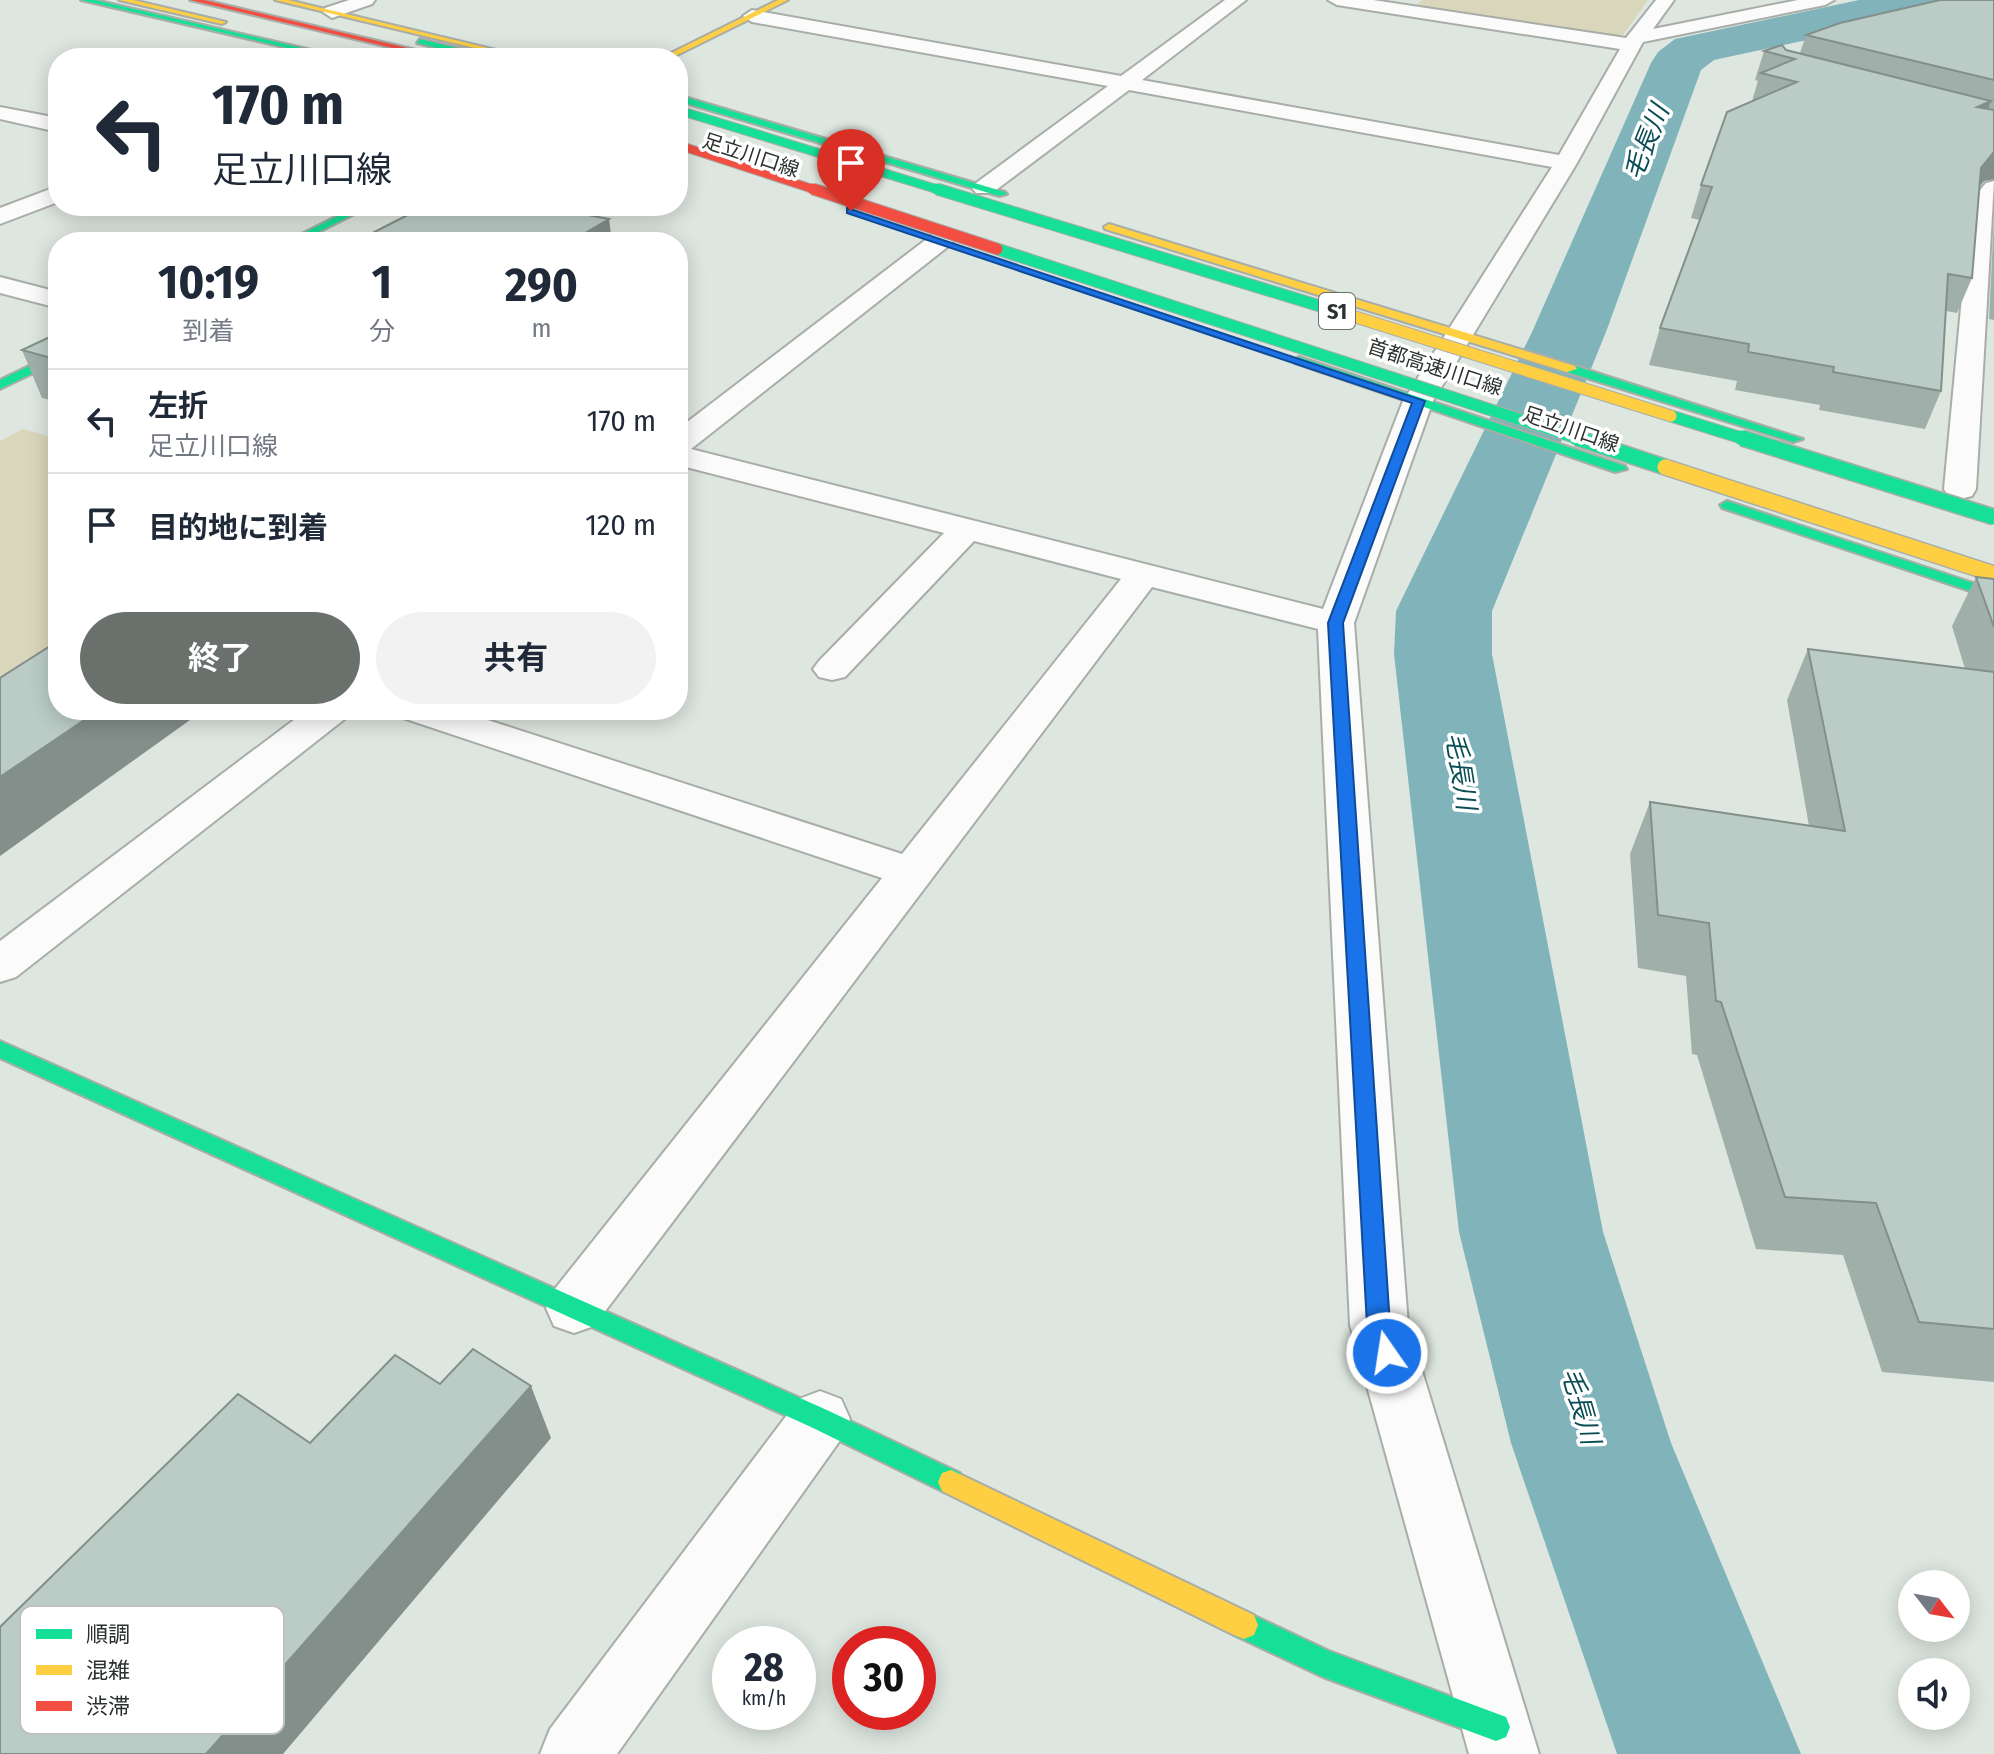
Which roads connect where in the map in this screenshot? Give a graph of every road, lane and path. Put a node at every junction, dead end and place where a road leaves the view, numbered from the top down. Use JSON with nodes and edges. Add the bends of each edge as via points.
{"nodes":[{"id":1,"x":85,"y":0,"type":"edge"},
{"id":2,"x":123,"y":0,"type":"edge"},
{"id":3,"x":194,"y":0,"type":"edge"},
{"id":4,"x":239,"y":0,"type":"edge"},
{"id":5,"x":279,"y":0,"type":"edge"},
{"id":6,"x":366,"y":0,"type":"edge"},
{"id":7,"x":784,"y":0,"type":"edge"},
{"id":8,"x":1237,"y":0,"type":"edge"},
{"id":9,"x":1337,"y":0,"type":"edge"},
{"id":10,"x":1665,"y":0,"type":"edge"},
{"id":11,"x":1825,"y":0,"type":"edge"},
{"id":12,"x":332,"y":12,"type":"junction"},
{"id":13,"x":752,"y":16,"type":"junction"},
{"id":14,"x":1634,"y":42,"type":"junction"},
{"id":15,"x":298,"y":48,"type":"edge"},
{"id":16,"x":329,"y":48,"type":"edge"},
{"id":17,"x":406,"y":48,"type":"edge"},
{"id":18,"x":447,"y":48,"type":"edge"},
{"id":19,"x":484,"y":48,"type":"edge"},
{"id":20,"x":686,"y":48,"type":"edge"},
{"id":21,"x":1123,"y":83,"type":"junction"},
{"id":22,"x":688,"y":101,"type":"edge"},
{"id":23,"x":0,"y":113,"type":"edge"},
{"id":24,"x":688,"y":113,"type":"edge"},
{"id":25,"x":688,"y":122,"type":"edge"},
{"id":26,"x":48,"y":123,"type":"edge"},
{"id":27,"x":688,"y":148,"type":"edge"},
{"id":28,"x":688,"y":158,"type":"edge"},
{"id":29,"x":1566,"y":163,"type":"junction"},
{"id":30,"x":984,"y":188,"type":"junction"},
{"id":31,"x":1994,"y":188,"type":"edge"},
{"id":32,"x":48,"y":197,"type":"edge"},
{"id":33,"x":344,"y":216,"type":"edge"},
{"id":34,"x":0,"y":217,"type":"edge"},
{"id":35,"x":312,"y":232,"type":"edge"},
{"id":36,"x":941,"y":240,"type":"junction"},
{"id":37,"x":1124,"y":244,"type":"junction"},
{"id":38,"x":0,"y":285,"type":"edge"},
{"id":39,"x":48,"y":297,"type":"edge"},
{"id":40,"x":1462,"y":335,"type":"junction"},
{"id":41,"x":48,"y":361,"type":"edge"},
{"id":42,"x":0,"y":385,"type":"edge"},
{"id":43,"x":1418,"y":401,"type":"junction"},
{"id":44,"x":688,"y":436,"type":"edge"},
{"id":45,"x":688,"y":458,"type":"edge"},
{"id":46,"x":1698,"y":476,"type":"junction"},
{"id":47,"x":1960,"y":489,"type":"junction"},
{"id":48,"x":1994,"y":499,"type":"edge"},
{"id":49,"x":1994,"y":517,"type":"edge"},
{"id":50,"x":967,"y":529,"type":"junction"},
{"id":51,"x":1994,"y":565,"type":"edge"},
{"id":52,"x":1143,"y":574,"type":"junction"},
{"id":53,"x":1994,"y":574,"type":"edge"},
{"id":54,"x":1994,"y":595,"type":"edge"},
{"id":55,"x":1336,"y":623,"type":"junction"},
{"id":56,"x":832,"y":669,"type":"dead end"},
{"id":57,"x":319,"y":720,"type":"edge"},
{"id":58,"x":447,"y":720,"type":"edge"},
{"id":59,"x":911,"y":872,"type":"junction"},
{"id":60,"x":0,"y":965,"type":"edge"},
{"id":61,"x":0,"y":1049,"type":"edge"},
{"id":62,"x":574,"y":1308,"type":"junction"},
{"id":63,"x":820,"y":1419,"type":"junction"},
{"id":64,"x":1500,"y":1740,"type":"edge"},
{"id":65,"x":575,"y":1754,"type":"edge"}],
"edges":[{"from":1,"to":15,"type":"main road"},
{"from":2,"to":16,"type":"main road"},
{"from":3,"to":17,"type":"main road"},
{"from":4,"to":18,"type":"main road"},
{"from":5,"to":12,"type":"main road"},
{"from":6,"to":12,"type":"street"},
{"from":7,"to":13,"type":"main road"},
{"from":8,"to":21,"type":"street"},
{"from":9,"to":14,"type":"street"},
{"from":10,"to":14,"type":"street"},
{"from":11,"to":14,"type":"street"},
{"from":12,"to":19,"type":"main road"},
{"from":13,"to":20,"type":"main road"},
{"from":13,"to":21,"type":"street"},
{"from":14,"to":29,"type":"street"},
{"from":21,"to":29,"type":"street"},
{"from":21,"to":30,"type":"street"},
{"from":22,"to":30,"type":"main road","name":"足立川口線"},
{"from":23,"to":26,"type":"street"},
{"from":24,"to":37,"type":"main road","name":"首都高速川口線","number":"S1","bridge":true},
{"from":25,"to":37,"type":"main road","bridge":true},
{"from":27,"to":46,"type":"main road","name":"首都高速川口線","number":"S1","bridge":true},
{"from":28,"to":36,"type":"main road","name":"足立川口線"},
{"from":29,"to":40,"type":"street"},
{"from":30,"to":40,"type":"main road","name":"足立川口線"},
{"from":31,"to":47,"type":"street","via":[[1983,201],[1976,260]]},
{"from":32,"to":34,"type":"street"},
{"from":33,"to":35,"type":"main road"},
{"from":36,"to":43,"type":"main road","name":"足立川口線"},
{"from":36,"to":44,"type":"street"},
{"from":37,"to":49,"type":"main road","name":"首都高速川口線","number":"S1","bridge":true},
{"from":38,"to":39,"type":"street"},
{"from":40,"to":43,"type":"street"},
{"from":40,"to":47,"type":"main road","name":"足立川口線"},
{"from":41,"to":42,"type":"main road"},
{"from":43,"to":54,"type":"main road","name":"足立川口線"},
{"from":43,"to":55,"type":"street"},
{"from":45,"to":50,"type":"street"},
{"from":46,"to":51,"type":"main road","bridge":true},
{"from":46,"to":53,"type":"main road","name":"首都高速川口線","number":"S1","bridge":true},
{"from":47,"to":48,"type":"main road","name":"足立川口線"},
{"from":50,"to":52,"type":"street"},
{"from":50,"to":56,"type":"street"},
{"from":52,"to":55,"type":"street"},
{"from":52,"to":59,"type":"street"},
{"from":55,"to":64,"type":"street","via":[[1379,1325]]},
{"from":57,"to":60,"type":"street"},
{"from":58,"to":59,"type":"street"},
{"from":59,"to":62,"type":"street"},
{"from":61,"to":62,"type":"main road"},
{"from":62,"to":63,"type":"main road"},
{"from":63,"to":64,"type":"main road","via":[[1323,1663]]},
{"from":63,"to":65,"type":"street"}]}
